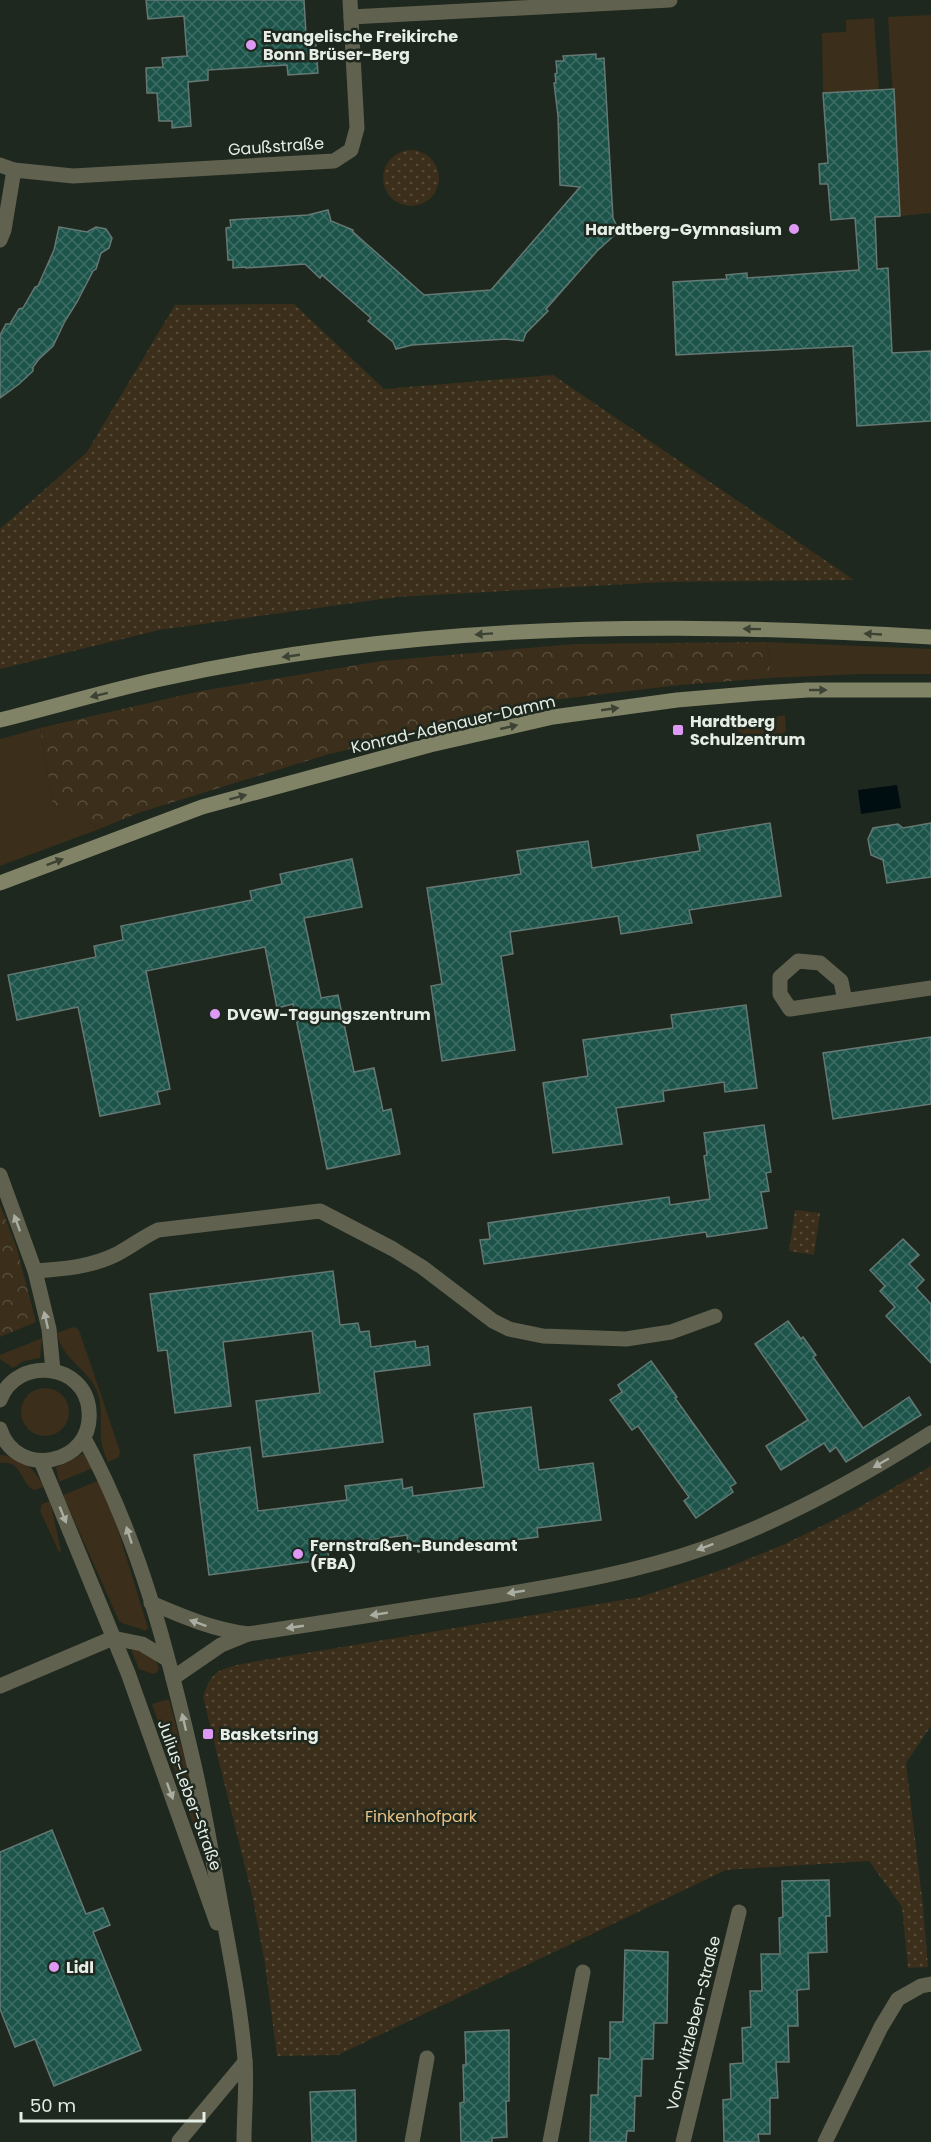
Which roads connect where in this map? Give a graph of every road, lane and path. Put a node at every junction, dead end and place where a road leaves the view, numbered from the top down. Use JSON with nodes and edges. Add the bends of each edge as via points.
{"nodes":[{"id":1,"x":350,"y":0,"type":"edge"},
{"id":2,"x":670,"y":0,"type":"edge"},
{"id":3,"x":351,"y":17,"type":"junction"},
{"id":4,"x":7,"y":168,"type":"edge"},
{"id":5,"x":0,"y":240,"type":"edge"},
{"id":6,"x":931,"y":637,"type":"edge"},
{"id":7,"x":931,"y":690,"type":"edge"},
{"id":8,"x":0,"y":720,"type":"edge"},
{"id":9,"x":0,"y":883,"type":"edge"},
{"id":10,"x":931,"y":988,"type":"edge"},
{"id":11,"x":845,"y":1001,"type":"dead end"},
{"id":12,"x":0,"y":1175,"type":"edge"},
{"id":13,"x":35,"y":1271,"type":"junction"},
{"id":14,"x":715,"y":1316,"type":"dead end"},
{"id":15,"x":53,"y":1370,"type":"junction"},
{"id":16,"x":2,"y":1389,"type":"edge"},
{"id":17,"x":0,"y":1429,"type":"edge"},
{"id":18,"x":931,"y":1433,"type":"edge"},
{"id":19,"x":84,"y":1438,"type":"junction"},
{"id":20,"x":6,"y":1450,"type":"edge"},
{"id":21,"x":40,"y":1461,"type":"junction"},
{"id":22,"x":151,"y":1602,"type":"junction"},
{"id":23,"x":248,"y":1634,"type":"junction"},
{"id":24,"x":113,"y":1638,"type":"junction"},
{"id":25,"x":167,"y":1659,"type":"junction"},
{"id":26,"x":173,"y":1678,"type":"junction"},
{"id":27,"x":0,"y":1686,"type":"edge"},
{"id":28,"x":739,"y":1912,"type":"dead end"},
{"id":29,"x":232,"y":1965,"type":"junction"},
{"id":30,"x":582,"y":1972,"type":"dead end"},
{"id":31,"x":926,"y":1985,"type":"edge"},
{"id":32,"x":427,"y":2058,"type":"dead end"},
{"id":33,"x":245,"y":2062,"type":"junction"},
{"id":34,"x":181,"y":2142,"type":"edge"},
{"id":35,"x":244,"y":2142,"type":"edge"},
{"id":36,"x":412,"y":2142,"type":"edge"},
{"id":37,"x":550,"y":2142,"type":"edge"},
{"id":38,"x":683,"y":2142,"type":"edge"},
{"id":39,"x":825,"y":2142,"type":"edge"}],
"edges":[{"from":1,"to":3,"type":"street","name":"Gaußstraße"},
{"from":2,"to":3,"type":"street"},
{"from":3,"to":4,"type":"street","name":"Gaußstraße","via":[[357,128],[351,150],[334,161],[73,176]]},
{"from":4,"to":5,"type":"street","via":[[4,230]]},
{"from":6,"to":8,"type":"main road","one_way":true,"via":[[650,627],[420,639],[156,680]]},
{"from":9,"to":7,"type":"main road","name":"Konrad-Adenauer-Damm","one_way":true,"via":[[202,807],[430,745],[552,717],[677,699],[808,690]]},
{"from":10,"to":11,"type":"street"},
{"from":13,"to":12,"type":"street","one_way":true},
{"from":13,"to":14,"type":"street","via":[[78,1268],[117,1254],[158,1230],[321,1210],[422,1267],[508,1329],[543,1336],[626,1338],[671,1332]]},
{"from":15,"to":13,"type":"street","one_way":true,"via":[[49,1329]]},
{"from":15,"to":16,"type":"street","via":[[27,1372]]},
{"from":15,"to":19,"type":"street","via":[[78,1384],[86,1396],[89,1424]]},
{"from":17,"to":20,"type":"street"},
{"from":18,"to":23,"type":"street","one_way":true,"via":[[772,1521],[651,1565],[587,1581]]},
{"from":19,"to":21,"type":"street","via":[[66,1455]]},
{"from":22,"to":19,"type":"street","name":"Julius-Leber-Straße","one_way":true,"via":[[125,1524]]},
{"from":20,"to":21,"type":"street"},
{"from":21,"to":24,"type":"street","name":"Julius-Leber-Straße","one_way":true},
{"from":23,"to":22,"type":"street","one_way":true,"via":[[199,1624]]},
{"from":22,"to":25,"type":"street","name":"Julius-Leber-Straße"},
{"from":23,"to":26,"type":"street","via":[[221,1645]]},
{"from":24,"to":25,"type":"street","via":[[142,1644]]},
{"from":24,"to":27,"type":"street"},
{"from":24,"to":29,"type":"street","name":"Julius-Leber-Straße","one_way":true},
{"from":25,"to":26,"type":"street","name":"Julius-Leber-Straße"},
{"from":29,"to":26,"type":"street","name":"Julius-Leber-Straße","one_way":true,"via":[[205,1816]]},
{"from":28,"to":38,"type":"street","name":"Von-Witzleben-Straße"},
{"from":29,"to":33,"type":"street","name":"Julius-Leber-Straße"},
{"from":30,"to":37,"type":"street"},
{"from":31,"to":39,"type":"street","via":[[898,1999]]},
{"from":32,"to":36,"type":"street"},
{"from":33,"to":34,"type":"street"},
{"from":33,"to":35,"type":"street","name":"Julius-Leber-Straße"}]}
